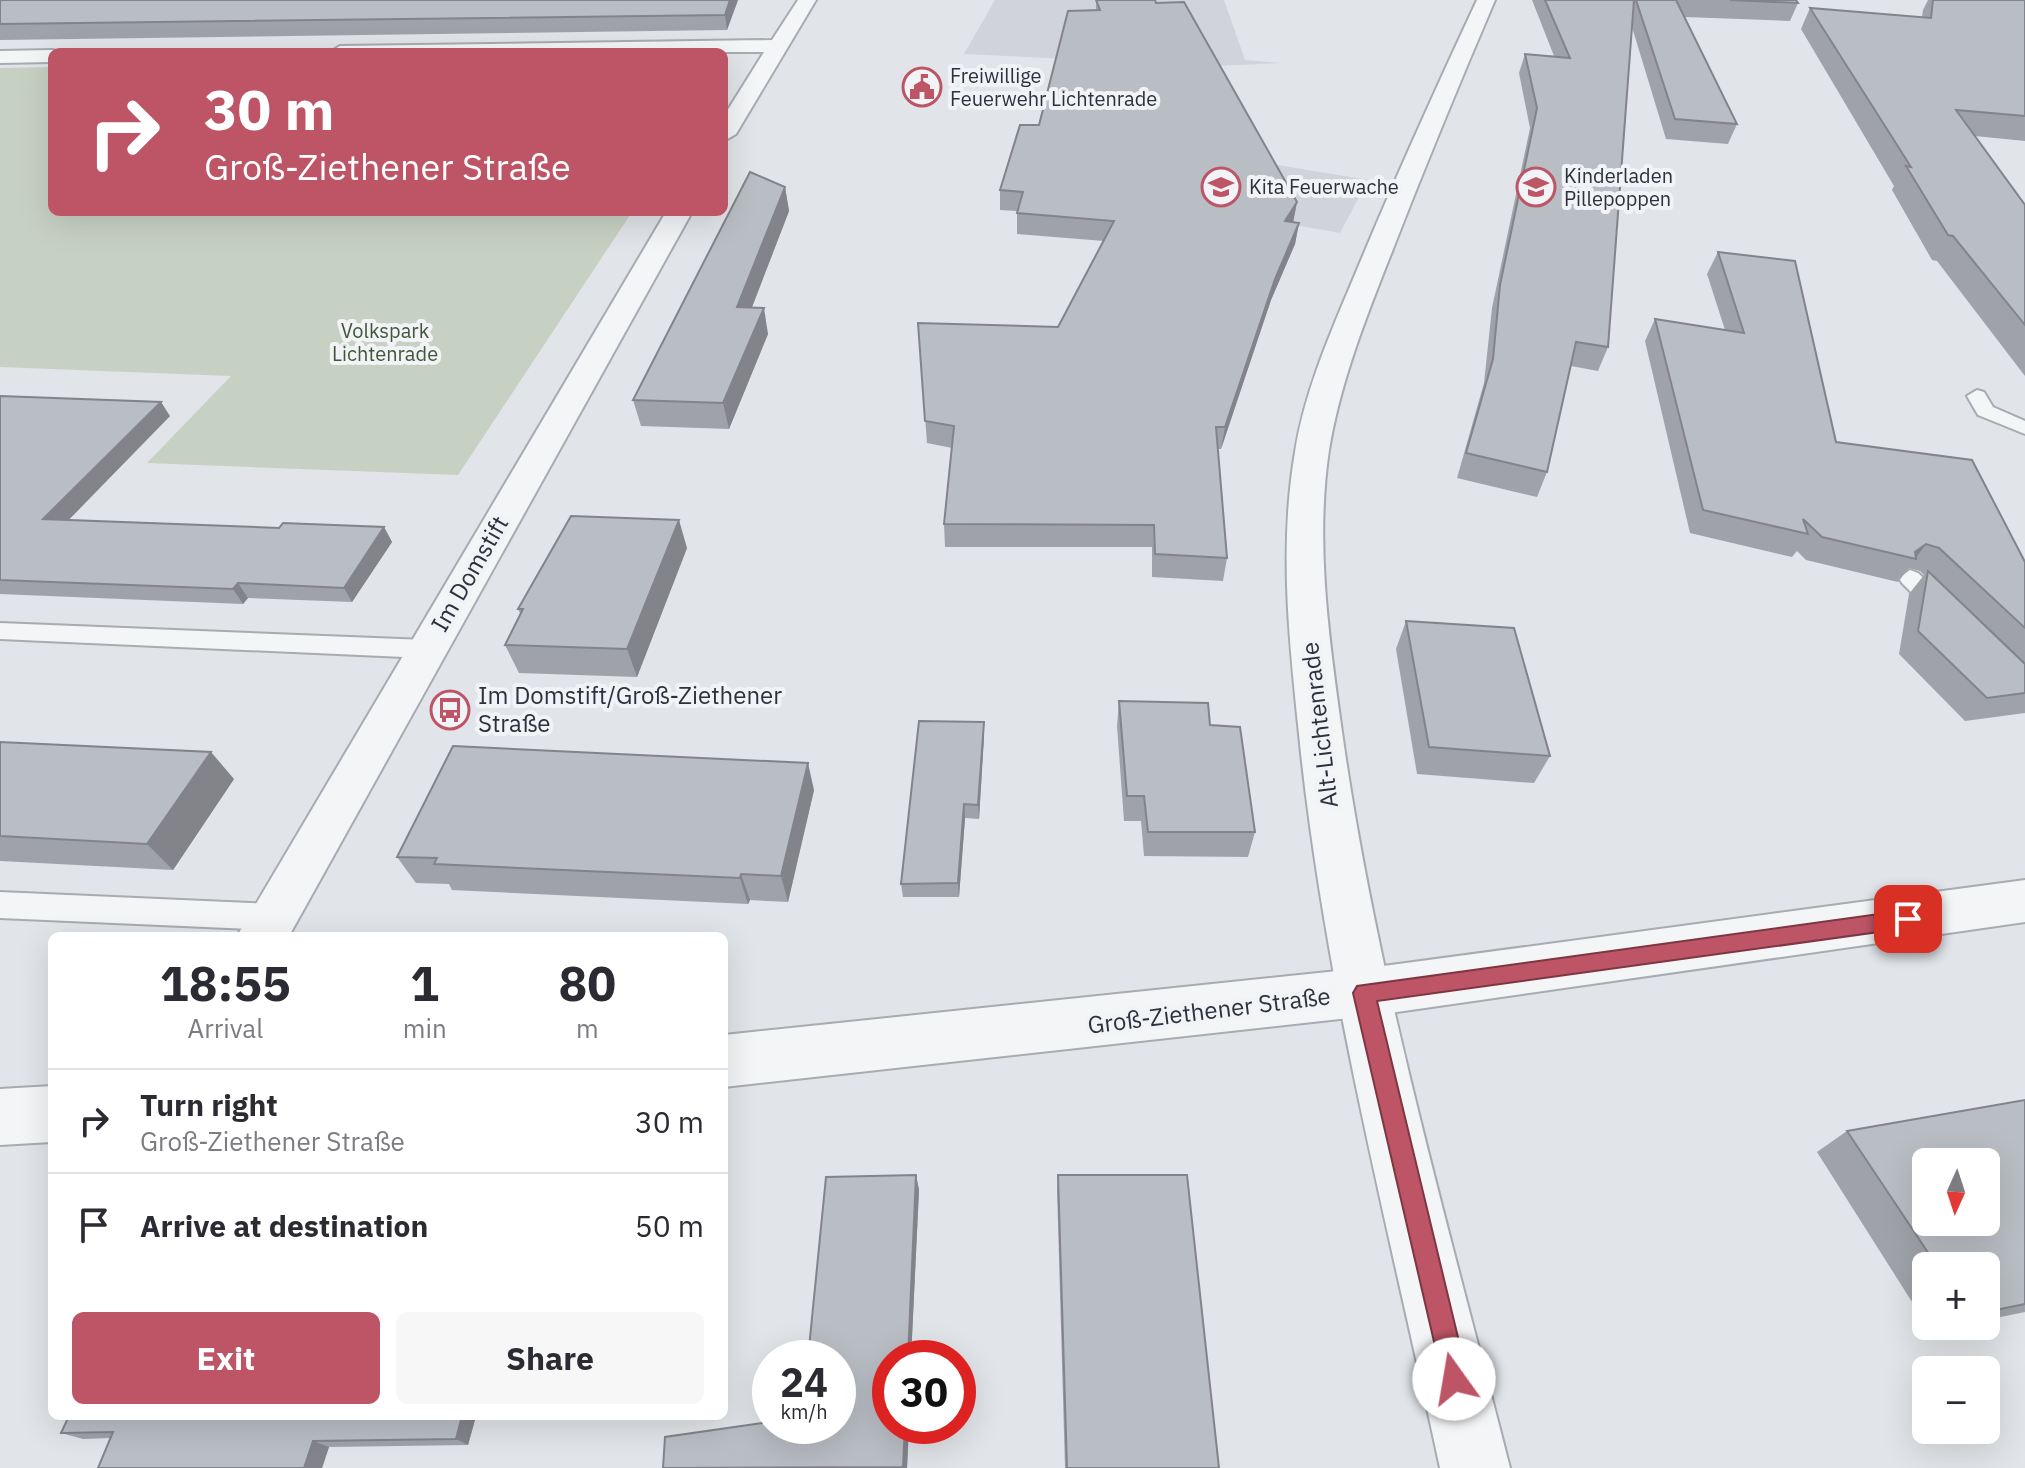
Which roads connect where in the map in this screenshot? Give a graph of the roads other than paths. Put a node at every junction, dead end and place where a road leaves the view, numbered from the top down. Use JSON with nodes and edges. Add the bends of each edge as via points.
{"nodes":[{"id":1,"x":807,"y":0,"type":"edge"},
{"id":2,"x":1486,"y":0,"type":"edge"},
{"id":3,"x":777,"y":46,"type":"junction"},
{"id":4,"x":631,"y":48,"type":"edge"},
{"id":5,"x":48,"y":56,"type":"edge"},
{"id":6,"x":0,"y":57,"type":"edge"},
{"id":7,"x":728,"y":127,"type":"edge"},
{"id":8,"x":677,"y":216,"type":"edge"},
{"id":9,"x":1977,"y":396,"type":"dead end"},
{"id":10,"x":2025,"y":428,"type":"edge"},
{"id":11,"x":1910,"y":578,"type":"edge"},
{"id":12,"x":1962,"y":629,"type":"edge"},
{"id":13,"x":0,"y":631,"type":"edge"},
{"id":14,"x":426,"y":649,"type":"junction"},
{"id":15,"x":2025,"y":901,"type":"edge"},
{"id":16,"x":0,"y":905,"type":"edge"},
{"id":17,"x":267,"y":926,"type":"edge"},
{"id":18,"x":1364,"y":993,"type":"junction"},
{"id":19,"x":728,"y":1061,"type":"edge"},
{"id":20,"x":48,"y":1114,"type":"edge"},
{"id":21,"x":0,"y":1117,"type":"edge"},
{"id":22,"x":1475,"y":1468,"type":"edge"}],
"edges":[{"from":1,"to":3,"type":"street"},
{"from":2,"to":18,"type":"street","name":"Alt-Lichtenrade","via":[[1348,328],[1312,450],[1306,615],[1331,820]]},
{"from":3,"to":4,"type":"street"},
{"from":3,"to":7,"type":"street"},
{"from":5,"to":6,"type":"street"},
{"from":8,"to":14,"type":"street","name":"Im Domstift"},
{"from":9,"to":10,"type":"lane","via":[[1985,411]]},
{"from":11,"to":12,"type":"lane"},
{"from":13,"to":14,"type":"lane"},
{"from":14,"to":17,"type":"street","name":"Im Domstift"},
{"from":15,"to":18,"type":"street","name":"Groß-Ziethener Straße"},
{"from":16,"to":17,"type":"lane"},
{"from":18,"to":19,"type":"street","name":"Groß-Ziethener Straße"},
{"from":18,"to":22,"type":"street","name":"Alt-Lichtenrade"},
{"from":20,"to":21,"type":"street"}]}
